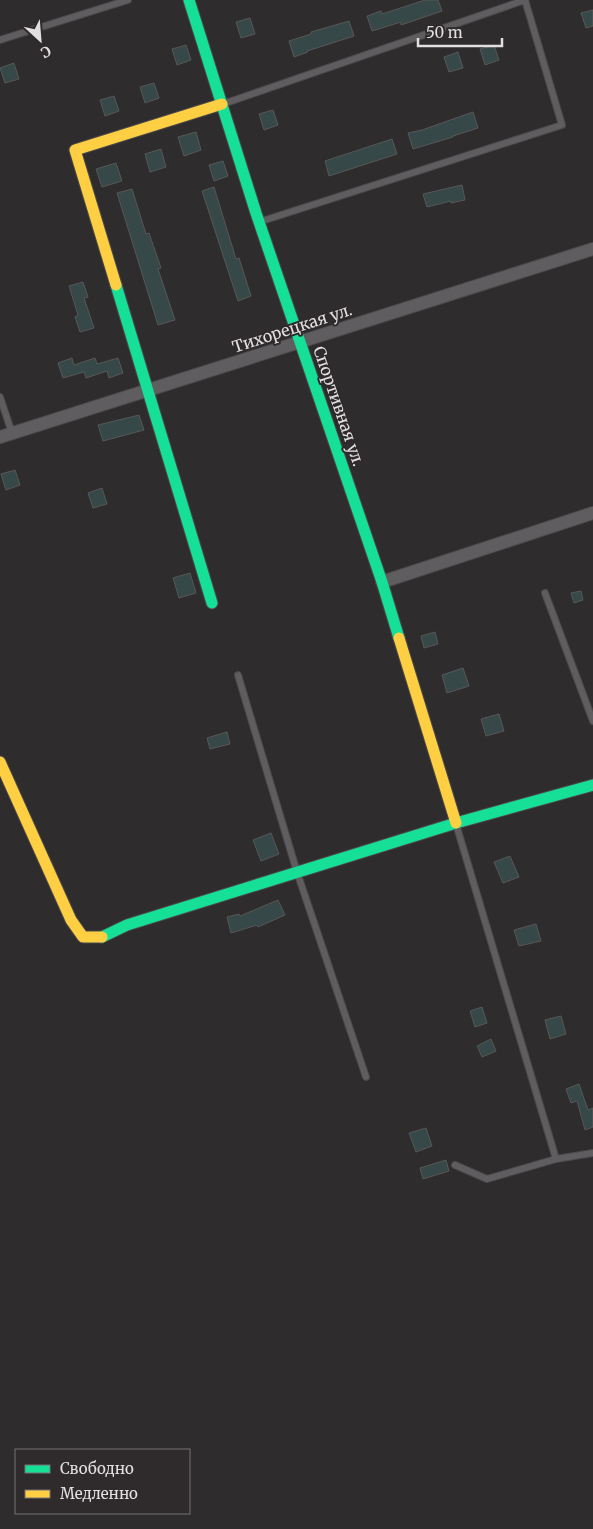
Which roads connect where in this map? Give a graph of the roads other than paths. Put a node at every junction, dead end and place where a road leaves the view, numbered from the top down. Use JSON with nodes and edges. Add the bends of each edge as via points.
{"nodes":[{"id":1,"x":128,"y":0,"type":"edge"},
{"id":2,"x":189,"y":0,"type":"edge"},
{"id":3,"x":525,"y":0,"type":"edge"},
{"id":4,"x":0,"y":40,"type":"edge"},
{"id":5,"x":222,"y":104,"type":"junction"},
{"id":6,"x":259,"y":222,"type":"junction"},
{"id":7,"x":593,"y":250,"type":"edge"},
{"id":8,"x":300,"y":342,"type":"junction"},
{"id":9,"x":148,"y":390,"type":"junction"},
{"id":10,"x":0,"y":397,"type":"edge"},
{"id":11,"x":6,"y":435,"type":"edge"},
{"id":12,"x":593,"y":513,"type":"edge"},
{"id":13,"x":382,"y":582,"type":"junction"},
{"id":14,"x":545,"y":593,"type":"dead end"},
{"id":15,"x":212,"y":603,"type":"dead end"},
{"id":16,"x":238,"y":675,"type":"dead end"},
{"id":17,"x":593,"y":721,"type":"edge"},
{"id":18,"x":0,"y":762,"type":"edge"},
{"id":19,"x":593,"y":785,"type":"edge"},
{"id":20,"x":456,"y":823,"type":"junction"},
{"id":21,"x":298,"y":872,"type":"junction"},
{"id":22,"x":366,"y":1078,"type":"dead end"},
{"id":23,"x":593,"y":1154,"type":"edge"},
{"id":24,"x":556,"y":1160,"type":"junction"},
{"id":25,"x":455,"y":1165,"type":"dead end"}],
"edges":[{"from":1,"to":4,"type":"lane"},
{"from":2,"to":5,"type":"street","name":"Спортивная ул."},
{"from":3,"to":5,"type":"lane"},
{"from":3,"to":6,"type":"lane","via":[[562,125]]},
{"from":5,"to":6,"type":"street","name":"Спортивная ул."},
{"from":5,"to":9,"type":"street","via":[[75,150]]},
{"from":6,"to":8,"type":"street","name":"Спортивная ул."},
{"from":7,"to":8,"type":"street","name":"Тихорецкая ул."},
{"from":8,"to":9,"type":"street","name":"Тихорецкая ул."},
{"from":8,"to":13,"type":"street","name":"Спортивная ул."},
{"from":9,"to":11,"type":"street","name":"Тихорецкая ул."},
{"from":9,"to":15,"type":"street"},
{"from":10,"to":11,"type":"lane"},
{"from":12,"to":13,"type":"street"},
{"from":13,"to":20,"type":"street","name":"Спортивная ул."},
{"from":14,"to":17,"type":"lane"},
{"from":16,"to":21,"type":"lane"},
{"from":18,"to":21,"type":"street","via":[[71,920],[84,936],[103,937],[127,925]]},
{"from":19,"to":20,"type":"street"},
{"from":20,"to":21,"type":"street"},
{"from":20,"to":24,"type":"lane"},
{"from":21,"to":22,"type":"lane"},
{"from":23,"to":24,"type":"lane"},
{"from":24,"to":25,"type":"lane","via":[[487,1179]]}]}
